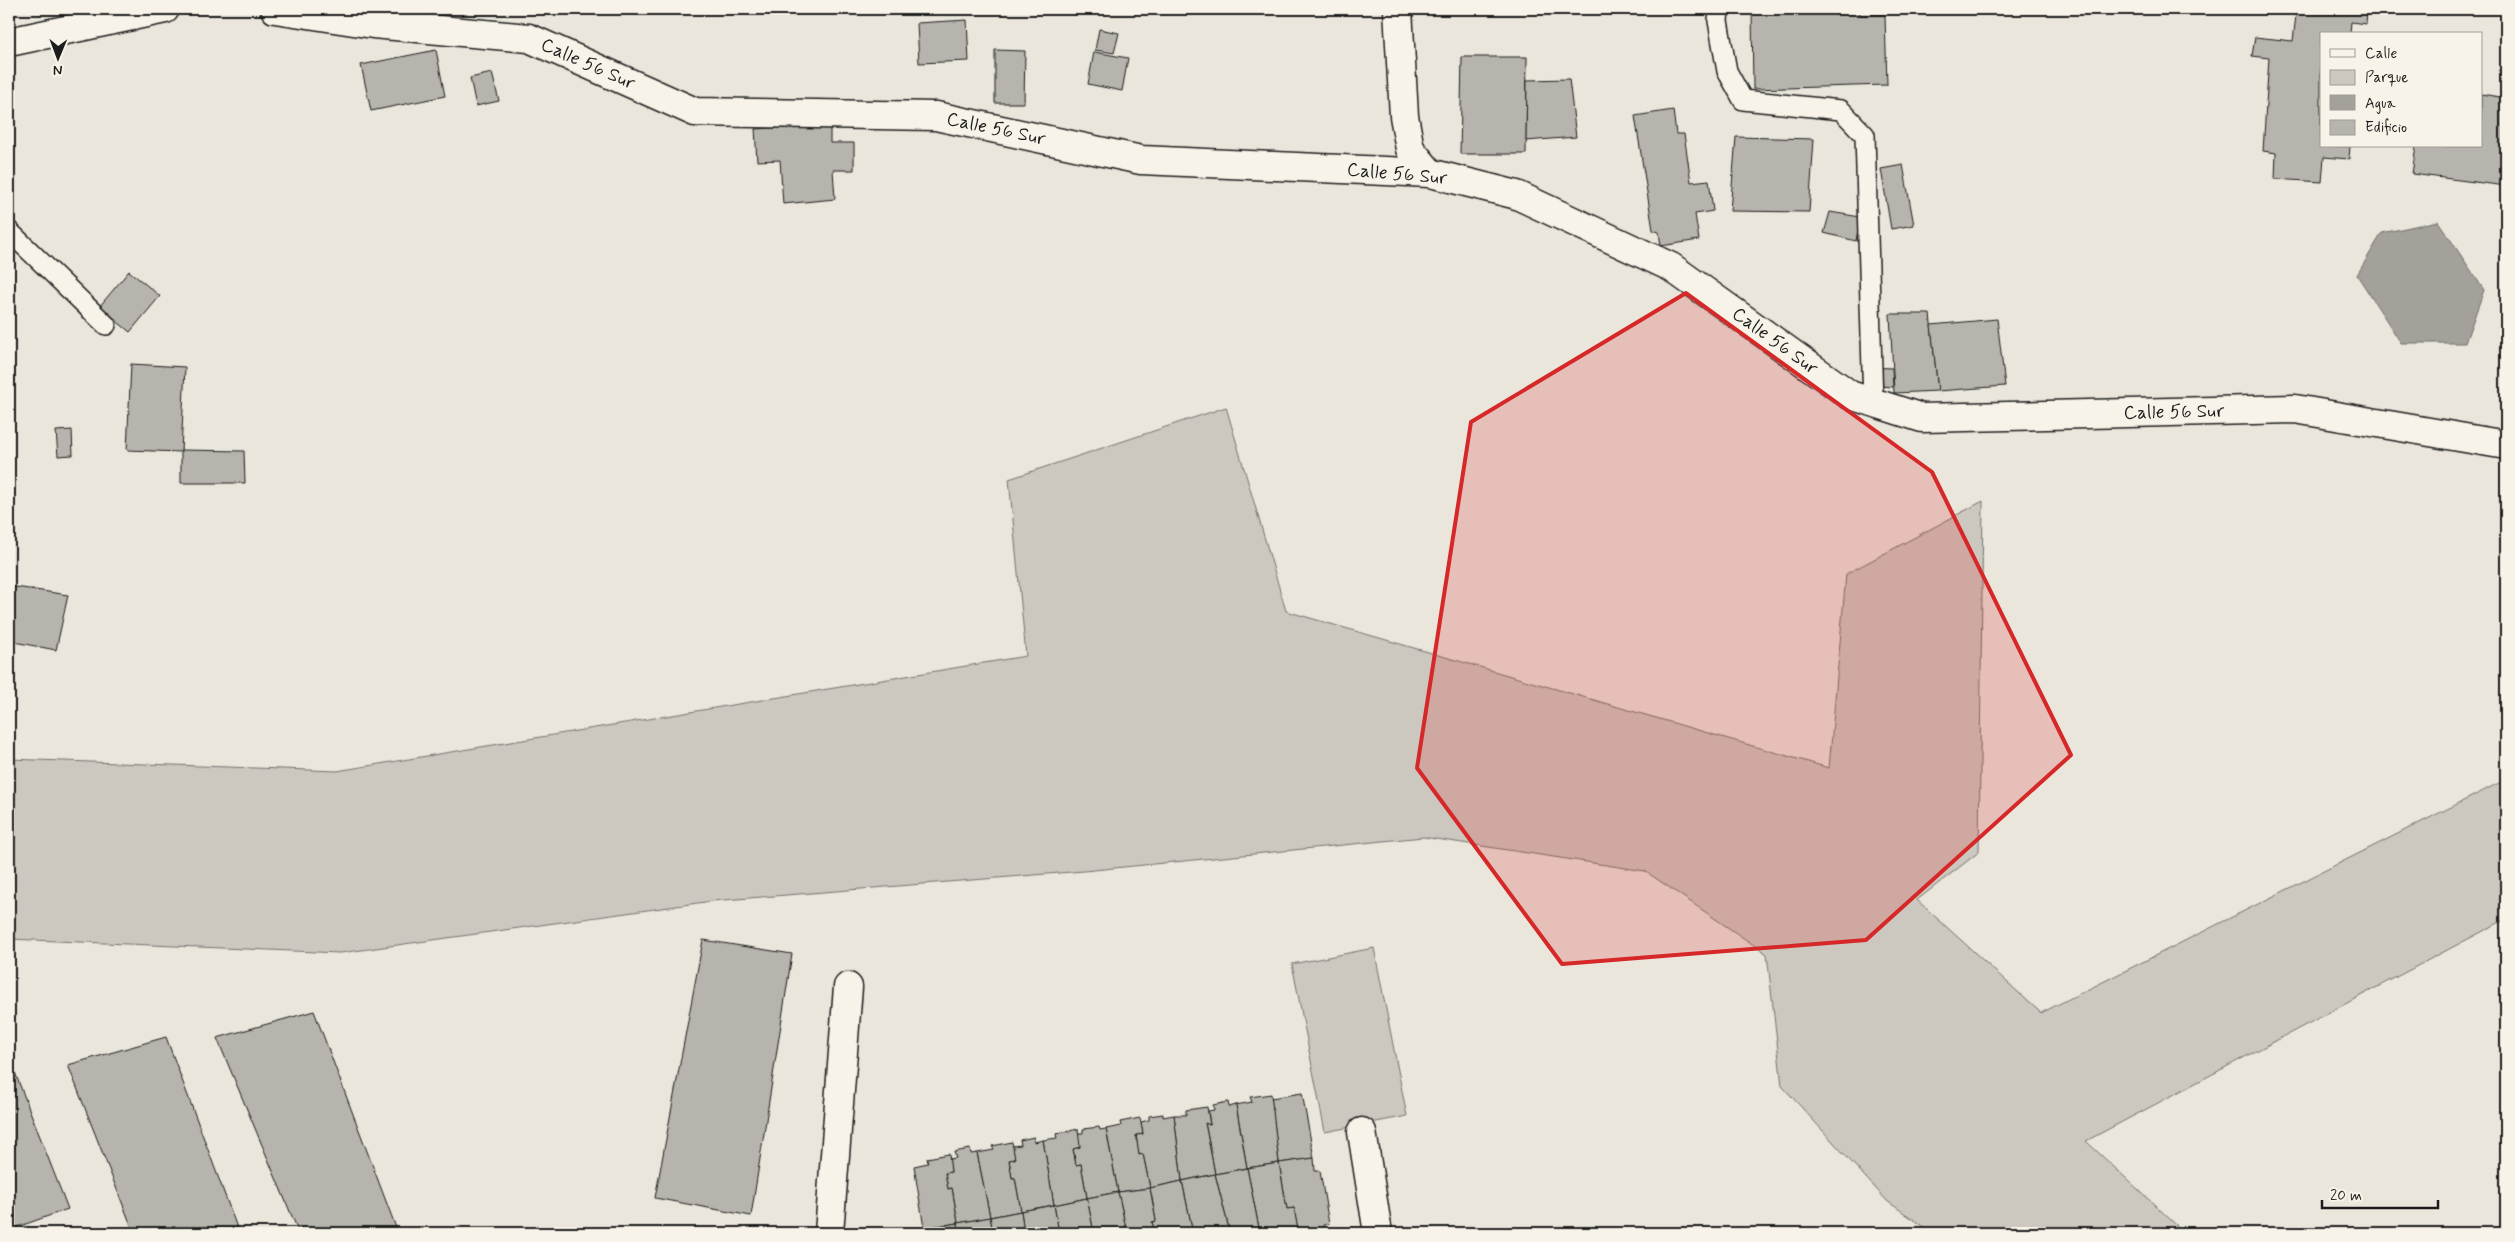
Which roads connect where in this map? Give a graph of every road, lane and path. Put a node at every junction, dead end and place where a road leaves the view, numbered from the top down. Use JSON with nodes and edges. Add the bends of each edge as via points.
{"nodes":[{"id":1,"x":165,"y":9,"type":"edge"},
{"id":2,"x":275,"y":9,"type":"edge"},
{"id":3,"x":1398,"y":9,"type":"edge"},
{"id":4,"x":1719,"y":9,"type":"edge"},
{"id":5,"x":9,"y":42,"type":"edge"},
{"id":6,"x":1430,"y":173,"type":"junction"},
{"id":7,"x":9,"y":231,"type":"edge"},
{"id":8,"x":106,"y":325,"type":"dead end"},
{"id":9,"x":1873,"y":402,"type":"junction"},
{"id":10,"x":2506,"y":445,"type":"edge"},
{"id":11,"x":848,"y":987,"type":"dead end"},
{"id":12,"x":1362,"y":1132,"type":"dead end"},
{"id":13,"x":829,"y":1233,"type":"edge"},
{"id":14,"x":1378,"y":1233,"type":"edge"}],
"edges":[{"from":1,"to":5,"type":"street"},
{"from":2,"to":6,"type":"street","name":"Calle 56 Sur","via":[[373,24],[529,38],[695,112],[936,116],[1141,160]]},
{"from":3,"to":6,"type":"street","via":[[1404,116],[1410,149]]},
{"from":4,"to":9,"type":"lane","via":[[1718,21],[1728,71],[1743,100],[1841,110],[1865,135]]},
{"from":6,"to":9,"type":"street","name":"Calle 56 Sur","via":[[1517,194],[1671,267],[1850,395]]},
{"from":7,"to":8,"type":"lane"},
{"from":9,"to":10,"type":"street","name":"Calle 56 Sur","via":[[1922,418],[2294,409]]},
{"from":11,"to":13,"type":"street"},
{"from":12,"to":14,"type":"street"}]}
